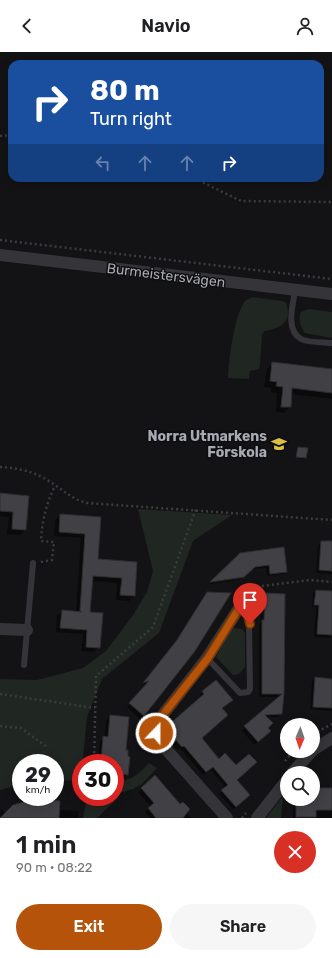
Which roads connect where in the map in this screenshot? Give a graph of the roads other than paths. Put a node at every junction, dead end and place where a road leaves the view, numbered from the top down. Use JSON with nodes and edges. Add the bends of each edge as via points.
{"nodes":[{"id":1,"x":0,"y":255,"type":"edge"},
{"id":2,"x":295,"y":290,"type":"junction"},
{"id":3,"x":332,"y":294,"type":"edge"},
{"id":4,"x":332,"y":343,"type":"edge"},
{"id":5,"x":32,"y":563,"type":"road end"},
{"id":6,"x":241,"y":605,"type":"joint"},
{"id":7,"x":0,"y":629,"type":"edge"},
{"id":8,"x":27,"y":630,"type":"junction"},
{"id":9,"x":208,"y":658,"type":"junction"},
{"id":10,"x":24,"y":665,"type":"dead end"},
{"id":11,"x":332,"y":738,"type":"edge"},
{"id":12,"x":320,"y":745,"type":"edge"},
{"id":13,"x":305,"y":758,"type":"edge"},
{"id":14,"x":298,"y":766,"type":"edge"},
{"id":15,"x":280,"y":789,"type":"edge"},
{"id":16,"x":227,"y":818,"type":"edge"},
{"id":17,"x":257,"y":818,"type":"edge"}],
"edges":[{"from":1,"to":2,"type":"street","name":"Burmeistersvägen"},
{"from":2,"to":3,"type":"street","name":"Burmeistersvägen"},
{"from":2,"to":4,"type":"lane","via":[[291,323],[294,332],[302,340]]},
{"from":5,"to":8,"type":"lane"},
{"from":6,"to":9,"type":"street"},
{"from":6,"to":9,"type":"lane","via":[[250,624],[248,692],[240,693]]},
{"from":7,"to":8,"type":"street"},
{"from":8,"to":10,"type":"lane"},
{"from":9,"to":16,"type":"street","via":[[158,721],[156,733],[157,739]]},
{"from":11,"to":12,"type":"street"},
{"from":13,"to":14,"type":"street"},
{"from":15,"to":17,"type":"street"}]}
